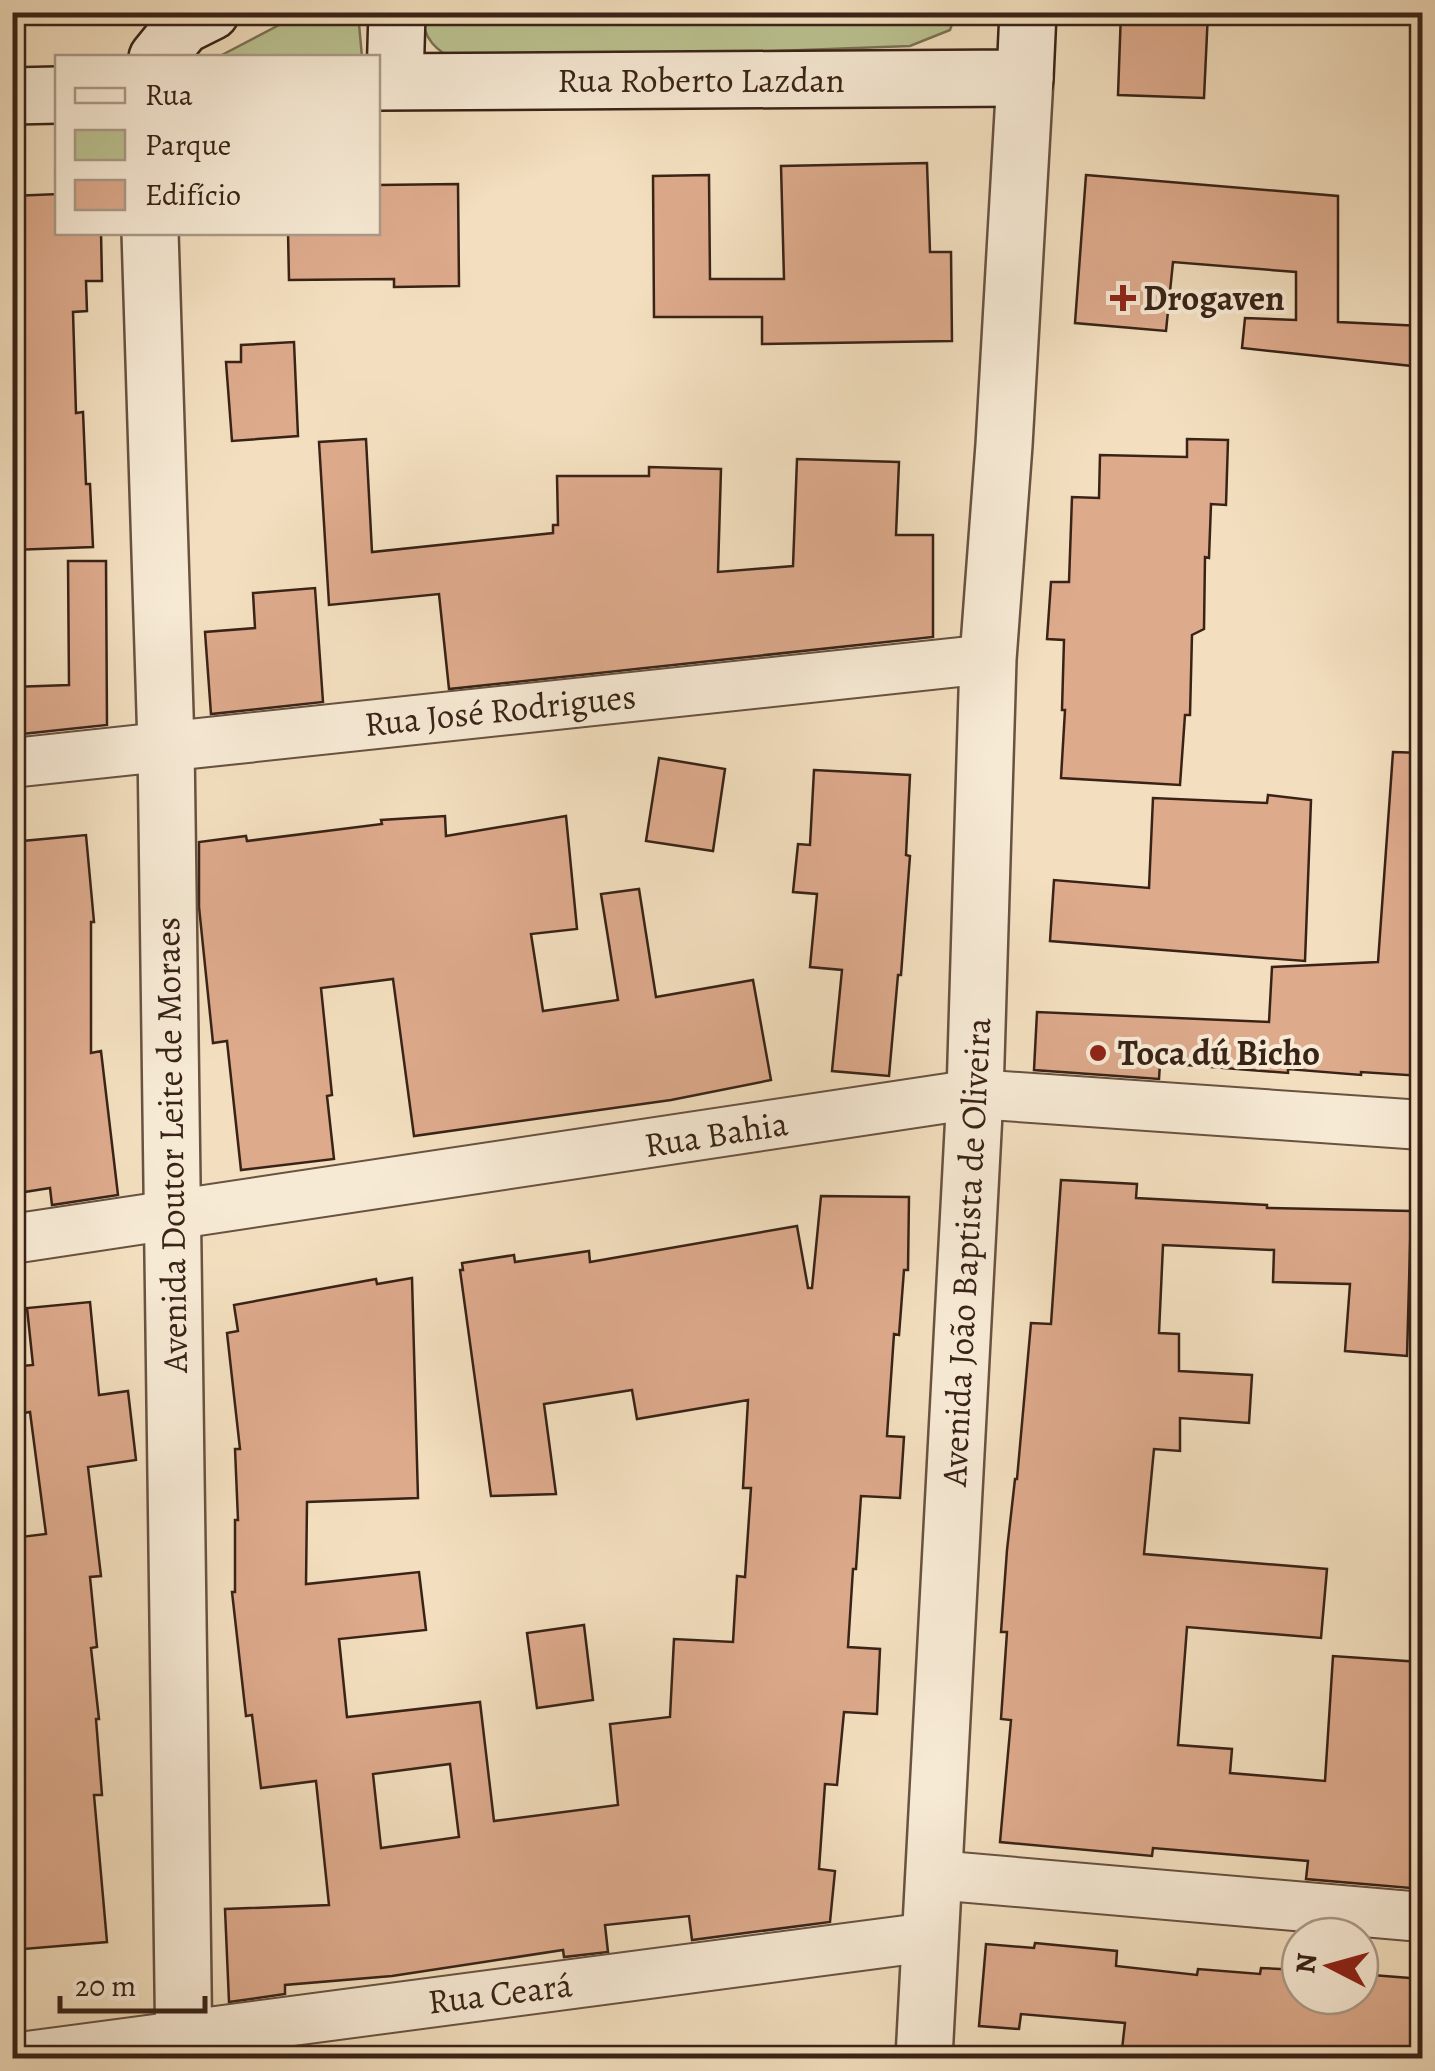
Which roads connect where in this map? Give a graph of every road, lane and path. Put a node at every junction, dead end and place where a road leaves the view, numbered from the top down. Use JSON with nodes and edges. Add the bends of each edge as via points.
{"nodes":[{"id":1,"x":210,"y":12,"type":"edge"},
{"id":2,"x":398,"y":12,"type":"edge"},
{"id":3,"x":1028,"y":12,"type":"edge"},
{"id":4,"x":160,"y":55,"type":"edge"},
{"id":5,"x":1025,"y":78,"type":"junction"},
{"id":6,"x":386,"y":82,"type":"edge"},
{"id":7,"x":55,"y":95,"type":"edge"},
{"id":8,"x":12,"y":96,"type":"edge"},
{"id":9,"x":150,"y":235,"type":"edge"},
{"id":10,"x":988,"y":659,"type":"junction"},
{"id":11,"x":166,"y":745,"type":"junction"},
{"id":12,"x":12,"y":763,"type":"edge"},
{"id":13,"x":974,"y":1094,"type":"junction"},
{"id":14,"x":1422,"y":1125,"type":"edge"},
{"id":15,"x":172,"y":1216,"type":"junction"},
{"id":16,"x":12,"y":1240,"type":"edge"},
{"id":17,"x":935,"y":1876,"type":"junction"},
{"id":18,"x":1422,"y":1917,"type":"edge"},
{"id":19,"x":929,"y":1937,"type":"junction"},
{"id":20,"x":184,"y":2046,"type":"edge"},
{"id":21,"x":12,"y":2058,"type":"edge"},
{"id":22,"x":924,"y":2058,"type":"edge"}],
"edges":[{"from":1,"to":4,"type":"street","via":[[183,26]]},
{"from":2,"to":6,"type":"street"},
{"from":3,"to":5,"type":"street"},
{"from":5,"to":6,"type":"street","name":"Rua Roberto Lazdan"},
{"from":5,"to":10,"type":"street","name":"Avenida João Baptista de Oliveira"},
{"from":7,"to":8,"type":"street"},
{"from":9,"to":11,"type":"street","name":"Avenida Doutor Leite de Moraes"},
{"from":10,"to":11,"type":"street","name":"Rua José Rodrigues"},
{"from":10,"to":13,"type":"street","name":"Avenida João Baptista de Oliveira"},
{"from":11,"to":12,"type":"street","name":"Rua José Rodrigues"},
{"from":11,"to":15,"type":"street","name":"Avenida Doutor Leite de Moraes"},
{"from":13,"to":14,"type":"street","name":"Rua Bahia"},
{"from":13,"to":15,"type":"street","name":"Rua Bahia"},
{"from":13,"to":17,"type":"street","name":"Avenida João Baptista de Oliveira"},
{"from":15,"to":16,"type":"street","name":"Rua Bahia"},
{"from":15,"to":20,"type":"street","name":"Avenida Doutor Leite de Moraes"},
{"from":17,"to":18,"type":"street"},
{"from":17,"to":19,"type":"street","name":"Avenida João Baptista de Oliveira"},
{"from":19,"to":20,"type":"street","name":"Rua Ceará"},
{"from":19,"to":22,"type":"street","name":"Avenida João Baptista de Oliveira"},
{"from":20,"to":21,"type":"street","name":"Rua Ceará"}]}
